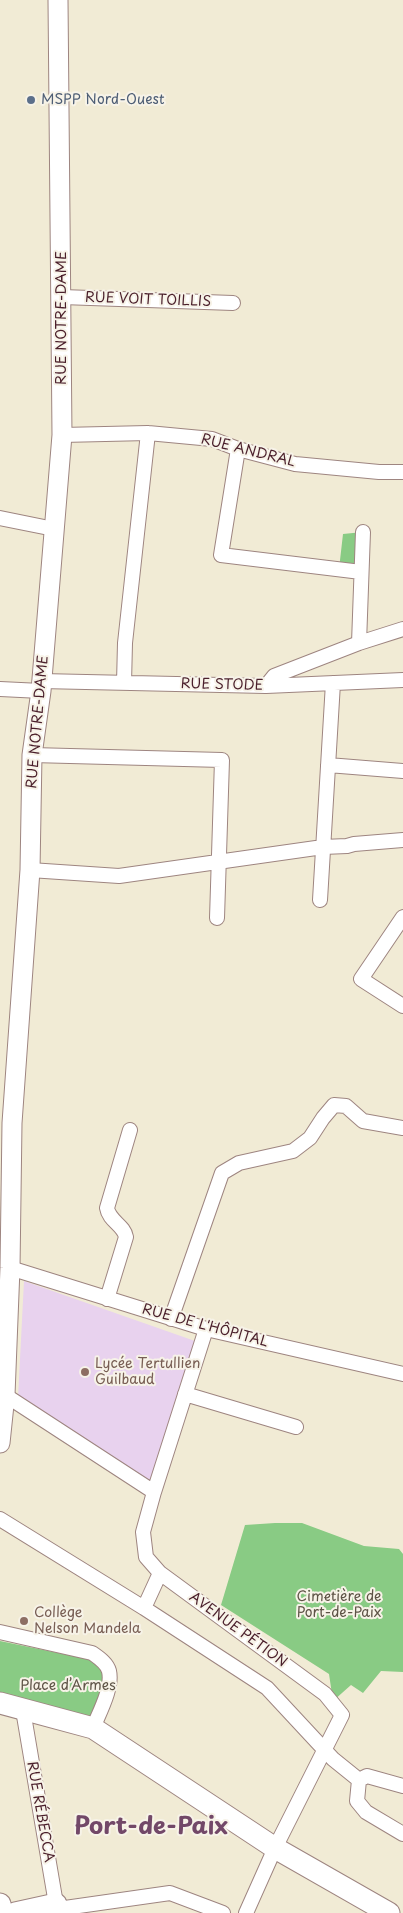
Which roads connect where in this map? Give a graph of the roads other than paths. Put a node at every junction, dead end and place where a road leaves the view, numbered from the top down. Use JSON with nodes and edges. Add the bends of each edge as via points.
{"nodes":[{"id":1,"x":58,"y":0,"type":"edge"},
{"id":2,"x":62,"y":298,"type":"junction"},
{"id":3,"x":233,"y":303,"type":"dead end"},
{"id":4,"x":148,"y":433,"type":"junction"},
{"id":5,"x":62,"y":435,"type":"junction"},
{"id":6,"x":238,"y":449,"type":"junction"},
{"id":7,"x":403,"y":472,"type":"edge"},
{"id":8,"x":0,"y":518,"type":"edge"},
{"id":9,"x":54,"y":530,"type":"junction"},
{"id":10,"x":363,"y":532,"type":"dead end"},
{"id":11,"x":361,"y":572,"type":"junction"},
{"id":12,"x":403,"y":628,"type":"edge"},
{"id":13,"x":359,"y":643,"type":"junction"},
{"id":14,"x":403,"y":680,"type":"edge"},
{"id":15,"x":124,"y":683,"type":"junction"},
{"id":16,"x":333,"y":683,"type":"junction"},
{"id":17,"x":41,"y":686,"type":"junction"},
{"id":18,"x":266,"y":686,"type":"junction"},
{"id":19,"x":0,"y":689,"type":"edge"},
{"id":20,"x":32,"y":754,"type":"junction"},
{"id":21,"x":328,"y":764,"type":"junction"},
{"id":22,"x":403,"y":771,"type":"edge"},
{"id":23,"x":403,"y":840,"type":"edge"},
{"id":24,"x":323,"y":847,"type":"junction"},
{"id":25,"x":219,"y":862,"type":"junction"},
{"id":26,"x":30,"y":870,"type":"junction"},
{"id":27,"x":320,"y":900,"type":"dead end"},
{"id":28,"x":403,"y":917,"type":"edge"},
{"id":29,"x":216,"y":918,"type":"dead end"},
{"id":30,"x":403,"y":1006,"type":"edge"},
{"id":31,"x":403,"y":1128,"type":"edge"},
{"id":32,"x":130,"y":1130,"type":"dead end"},
{"id":33,"x":5,"y":1185,"type":"edge"},
{"id":34,"x":10,"y":1268,"type":"junction"},
{"id":35,"x":107,"y":1299,"type":"junction"},
{"id":36,"x":171,"y":1319,"type":"junction"},
{"id":37,"x":206,"y":1330,"type":"junction"},
{"id":38,"x":403,"y":1374,"type":"edge"},
{"id":39,"x":185,"y":1394,"type":"junction"},
{"id":40,"x":2,"y":1397,"type":"edge"},
{"id":41,"x":296,"y":1427,"type":"dead end"},
{"id":42,"x":0,"y":1443,"type":"edge"},
{"id":43,"x":154,"y":1492,"type":"junction"},
{"id":44,"x":0,"y":1519,"type":"edge"},
{"id":45,"x":160,"y":1573,"type":"junction"},
{"id":46,"x":144,"y":1608,"type":"junction"},
{"id":47,"x":0,"y":1632,"type":"edge"},
{"id":48,"x":0,"y":1704,"type":"edge"},
{"id":49,"x":23,"y":1710,"type":"junction"},
{"id":50,"x":92,"y":1728,"type":"junction"},
{"id":51,"x":325,"y":1749,"type":"junction"},
{"id":52,"x":359,"y":1780,"type":"junction"},
{"id":53,"x":403,"y":1786,"type":"edge"},
{"id":54,"x":403,"y":1834,"type":"edge"},
{"id":55,"x":275,"y":1848,"type":"junction"},
{"id":56,"x":0,"y":1904,"type":"edge"},
{"id":57,"x":57,"y":1909,"type":"edge"},
{"id":58,"x":2,"y":1913,"type":"edge"},
{"id":59,"x":15,"y":1913,"type":"edge"},
{"id":60,"x":223,"y":1913,"type":"edge"},
{"id":61,"x":246,"y":1913,"type":"edge"},
{"id":62,"x":389,"y":1913,"type":"edge"}],
"edges":[{"from":1,"to":2,"type":"street","name":"RUE NOTRE-DAME"},
{"from":2,"to":3,"type":"street","name":"RUE VOIT TOILLIS"},
{"from":2,"to":5,"type":"street","name":"RUE NOTRE-DAME"},
{"from":4,"to":5,"type":"street","name":"RUE ANDRAL"},
{"from":4,"to":6,"type":"street","name":"RUE ANDRAL","via":[[212,439]]},
{"from":4,"to":15,"type":"street","via":[[125,642]]},
{"from":5,"to":9,"type":"street","name":"RUE NOTRE-DAME"},
{"from":6,"to":7,"type":"street","name":"RUE ANDRAL","via":[[295,464]]},
{"from":6,"to":11,"type":"street","via":[[221,555]]},
{"from":8,"to":9,"type":"street"},
{"from":9,"to":17,"type":"street","name":"RUE NOTRE-DAME"},
{"from":10,"to":11,"type":"street"},
{"from":11,"to":13,"type":"street"},
{"from":12,"to":13,"type":"street"},
{"from":13,"to":18,"type":"street","via":[[274,676]]},
{"from":14,"to":16,"type":"street","name":"RUE STODE"},
{"from":15,"to":17,"type":"street","name":"RUE STODE"},
{"from":15,"to":18,"type":"street","name":"RUE STODE"},
{"from":16,"to":18,"type":"street","name":"RUE STODE"},
{"from":16,"to":21,"type":"street"},
{"from":17,"to":19,"type":"street","name":"RUE STODE"},
{"from":17,"to":20,"type":"street","name":"RUE NOTRE-DAME"},
{"from":20,"to":25,"type":"street","via":[[222,760]]},
{"from":20,"to":26,"type":"street","name":"RUE NOTRE-DAME"},
{"from":21,"to":22,"type":"street"},
{"from":21,"to":24,"type":"street"},
{"from":23,"to":24,"type":"street"},
{"from":24,"to":25,"type":"street"},
{"from":24,"to":27,"type":"street"},
{"from":25,"to":26,"type":"street","via":[[119,876]]},
{"from":25,"to":29,"type":"street"},
{"from":26,"to":33,"type":"street","name":"RUE NOTRE-DAME"},
{"from":28,"to":30,"type":"street","via":[[361,979]]},
{"from":31,"to":36,"type":"street","via":[[363,1121],[346,1106],[334,1105],[310,1138],[293,1151],[239,1163],[222,1173]]},
{"from":32,"to":35,"type":"street","via":[[107,1208],[111,1218],[126,1232],[126,1237]]},
{"from":33,"to":34,"type":"street","name":"RUE NOTRE-DAME"},
{"from":34,"to":35,"type":"street","name":"RUE DE L'HÔPITAL"},
{"from":34,"to":40,"type":"street","name":"RUE NOTRE-DAME"},
{"from":35,"to":36,"type":"street","name":"RUE DE L'HÔPITAL"},
{"from":36,"to":37,"type":"street","name":"RUE DE L'HÔPITAL"},
{"from":37,"to":38,"type":"street","name":"RUE DE L'HÔPITAL"},
{"from":37,"to":39,"type":"street","name":"AVENUE PÉTION"},
{"from":39,"to":41,"type":"street"},
{"from":39,"to":43,"type":"street","name":"AVENUE PÉTION"},
{"from":40,"to":42,"type":"street","name":"RUE NOTRE-DAME"},
{"from":40,"to":43,"type":"street"},
{"from":43,"to":45,"type":"street","name":"AVENUE PÉTION","via":[[143,1532],[146,1558]]},
{"from":44,"to":46,"type":"street"},
{"from":45,"to":46,"type":"street"},
{"from":45,"to":51,"type":"street","name":"AVENUE PÉTION","via":[[325,1694],[342,1715]]},
{"from":46,"to":51,"type":"street","via":[[267,1688]]},
{"from":47,"to":50,"type":"street","via":[[92,1653],[103,1660],[109,1670],[108,1691]]},
{"from":48,"to":49,"type":"main road"},
{"from":49,"to":50,"type":"main road"},
{"from":49,"to":57,"type":"street","name":"RUE RÉBECCA"},
{"from":50,"to":55,"type":"main road"},
{"from":51,"to":52,"type":"street"},
{"from":51,"to":55,"type":"street","name":"AVENUE PÉTION"},
{"from":52,"to":53,"type":"street","via":[[367,1776]]},
{"from":52,"to":54,"type":"street","via":[[357,1801],[366,1812]]},
{"from":55,"to":61,"type":"street","name":"AVENUE PÉTION"},
{"from":55,"to":62,"type":"main road"},
{"from":56,"to":58,"type":"main road"},
{"from":57,"to":59,"type":"main road"},
{"from":57,"to":60,"type":"street","via":[[170,1893]]}]}
